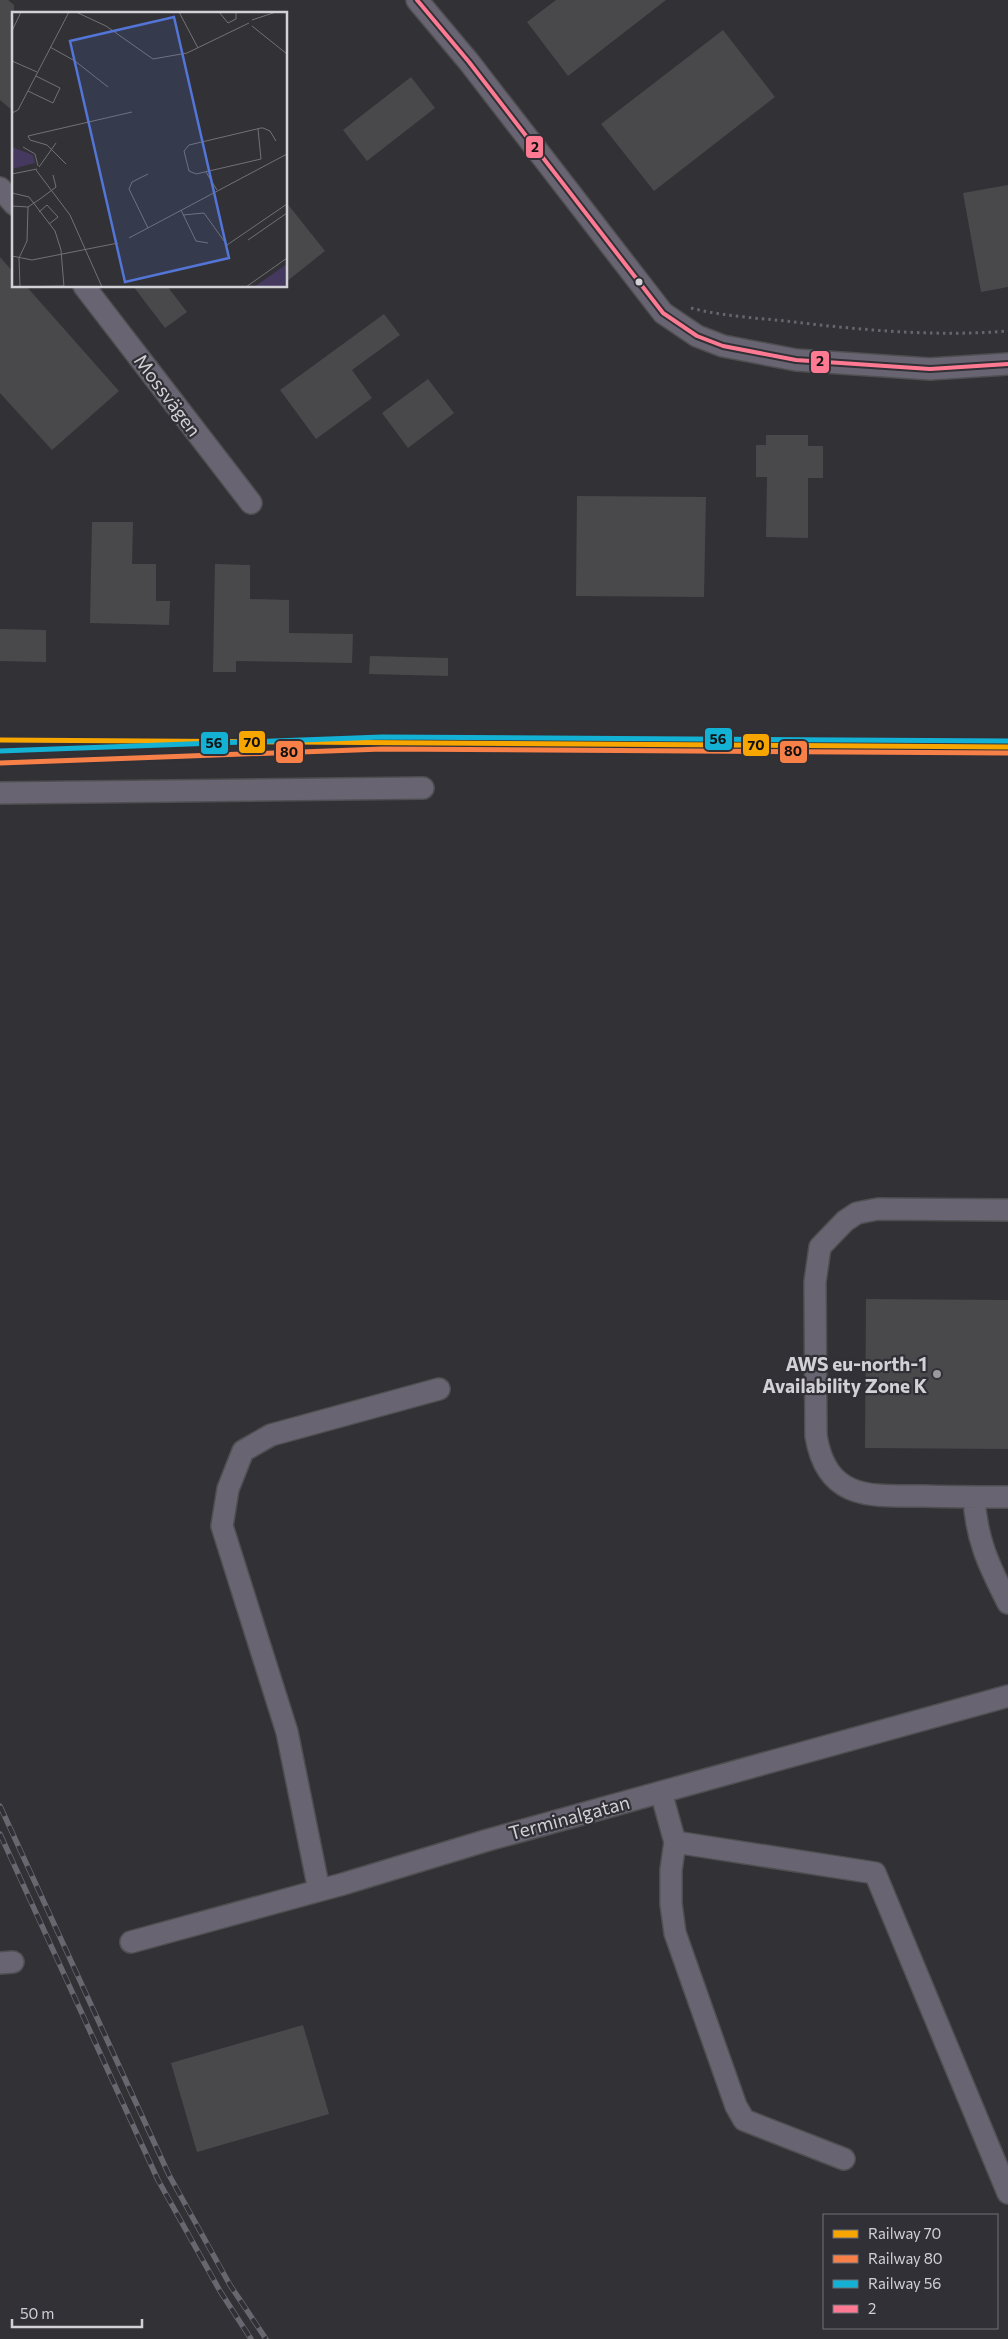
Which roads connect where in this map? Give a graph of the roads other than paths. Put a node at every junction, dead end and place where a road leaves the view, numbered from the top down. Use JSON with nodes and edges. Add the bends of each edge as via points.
{"nodes":[{"id":1,"x":417,"y":0,"type":"edge"},
{"id":2,"x":0,"y":188,"type":"edge"},
{"id":3,"x":12,"y":202,"type":"edge"},
{"id":4,"x":86,"y":288,"type":"edge"},
{"id":5,"x":1008,"y":364,"type":"edge"},
{"id":6,"x":251,"y":503,"type":"dead end"},
{"id":7,"x":423,"y":788,"type":"dead end"},
{"id":8,"x":0,"y":793,"type":"edge"},
{"id":9,"x":1008,"y":1210,"type":"edge"},
{"id":10,"x":439,"y":1388,"type":"dead end"},
{"id":11,"x":974,"y":1497,"type":"junction"},
{"id":12,"x":1008,"y":1497,"type":"edge"},
{"id":13,"x":1008,"y":1603,"type":"edge"},
{"id":14,"x":1008,"y":1696,"type":"edge"},
{"id":15,"x":661,"y":1792,"type":"junction"},
{"id":16,"x":675,"y":1842,"type":"junction"},
{"id":17,"x":319,"y":1890,"type":"junction"},
{"id":18,"x":132,"y":1942,"type":"dead end"},
{"id":19,"x":844,"y":2159,"type":"dead end"},
{"id":20,"x":1008,"y":2194,"type":"edge"}],
"edges":[{"from":1,"to":5,"type":"street","via":[[469,62],[663,313],[697,336],[723,346],[796,360],[930,369]]},
{"from":2,"to":3,"type":"street"},
{"from":4,"to":6,"type":"street","name":"Mossvägen"},
{"from":7,"to":8,"type":"street"},
{"from":9,"to":11,"type":"street","via":[[878,1209],[857,1213],[820,1247],[817,1261],[816,1436],[826,1469],[842,1484],[876,1497]]},
{"from":10,"to":17,"type":"street","via":[[271,1435],[243,1451],[228,1489],[222,1526],[287,1732]]},
{"from":11,"to":12,"type":"street"},
{"from":11,"to":13,"type":"street","via":[[975,1523],[981,1545]]},
{"from":14,"to":15,"type":"street","name":"Terminalgatan"},
{"from":15,"to":16,"type":"street"},
{"from":15,"to":17,"type":"street","name":"Terminalgatan"},
{"from":16,"to":19,"type":"street","via":[[671,1904],[675,1933],[736,2106],[744,2120]]},
{"from":16,"to":20,"type":"street","via":[[875,1873]]},
{"from":17,"to":18,"type":"street","name":"Terminalgatan"}]}
